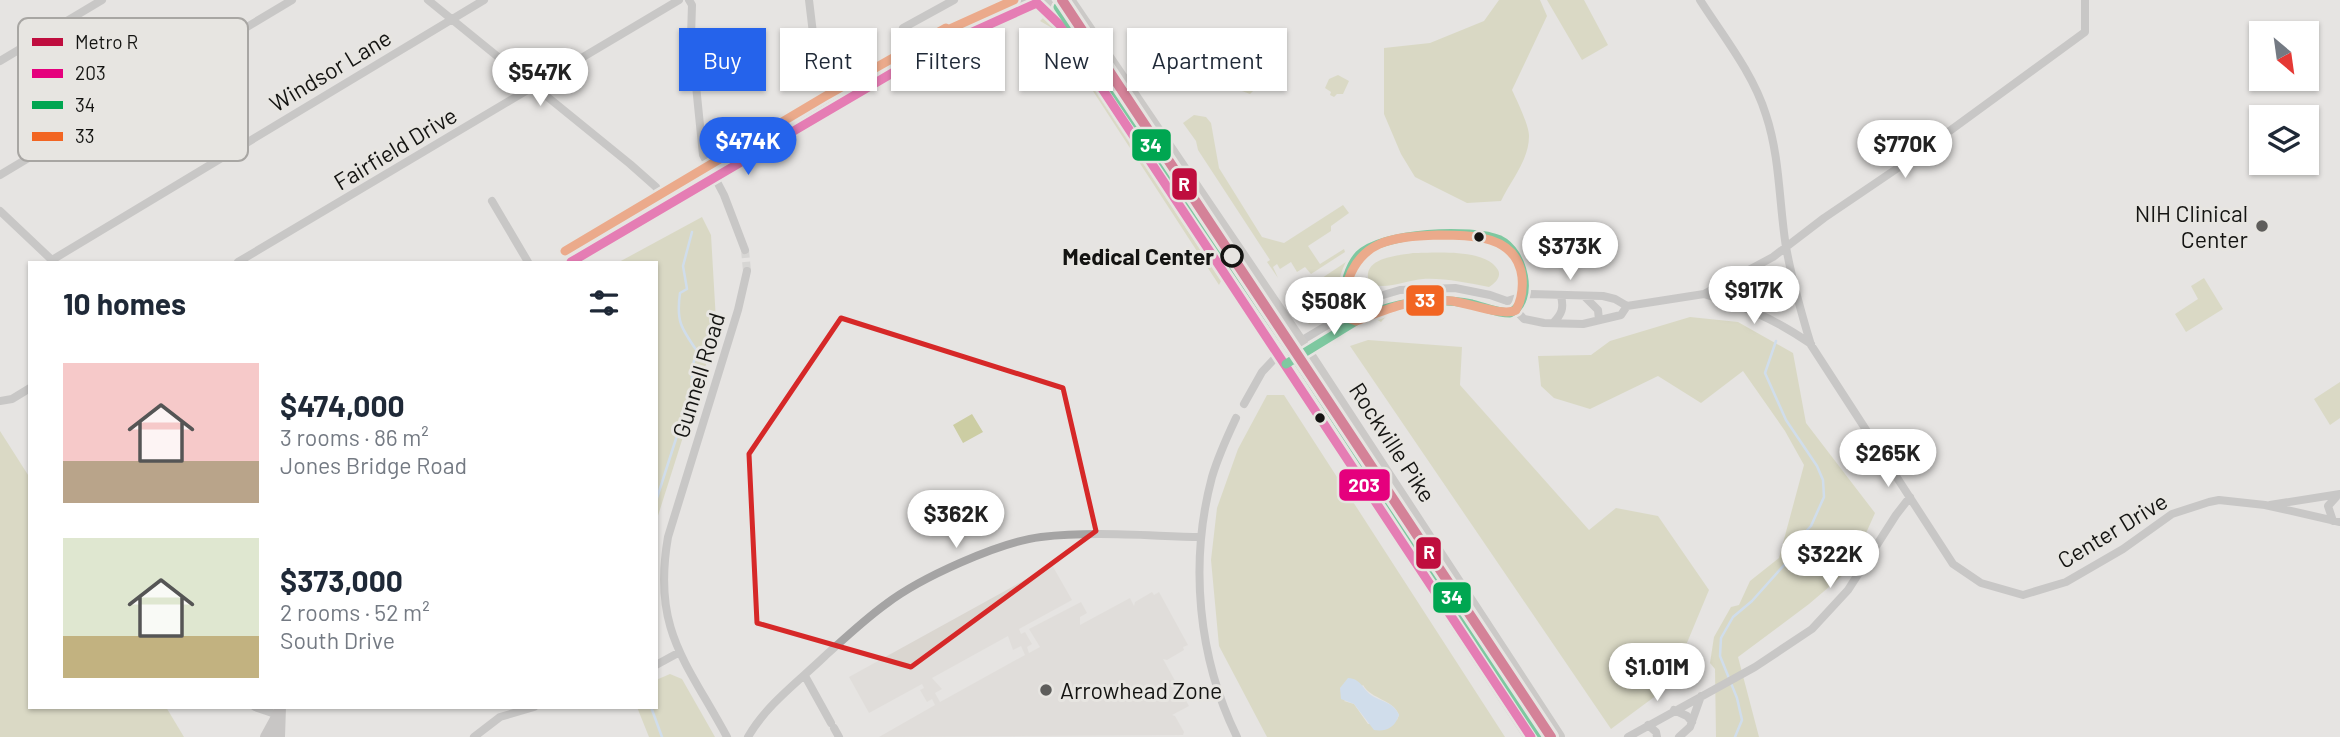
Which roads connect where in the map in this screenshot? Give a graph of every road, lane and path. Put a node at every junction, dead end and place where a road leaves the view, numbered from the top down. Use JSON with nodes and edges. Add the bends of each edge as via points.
{"nodes":[{"id":1,"x":102,"y":0,"type":"edge"},
{"id":2,"x":292,"y":0,"type":"edge"},
{"id":3,"x":428,"y":0,"type":"edge"},
{"id":4,"x":484,"y":0,"type":"edge"},
{"id":5,"x":679,"y":0,"type":"edge"},
{"id":6,"x":689,"y":0,"type":"edge"},
{"id":7,"x":809,"y":0,"type":"edge"},
{"id":8,"x":954,"y":0,"type":"edge"},
{"id":9,"x":1021,"y":0,"type":"edge"},
{"id":10,"x":1043,"y":0,"type":"edge"},
{"id":11,"x":1068,"y":0,"type":"edge"},
{"id":12,"x":1700,"y":0,"type":"edge"},
{"id":13,"x":2085,"y":0,"type":"edge"},
{"id":14,"x":72,"y":18,"type":"edge"},
{"id":15,"x":451,"y":19,"type":"junction"},
{"id":16,"x":248,"y":26,"type":"edge"},
{"id":17,"x":903,"y":28,"type":"dead end"},
{"id":18,"x":18,"y":50,"type":"edge"},
{"id":19,"x":0,"y":61,"type":"edge"},
{"id":20,"x":537,"y":86,"type":"junction"},
{"id":21,"x":830,"y":108,"type":"junction"},
{"id":22,"x":248,"y":142,"type":"edge"},
{"id":23,"x":23,"y":161,"type":"edge"},
{"id":24,"x":217,"y":161,"type":"edge"},
{"id":25,"x":0,"y":175,"type":"edge"},
{"id":26,"x":714,"y":178,"type":"junction"},
{"id":27,"x":492,"y":201,"type":"dead end"},
{"id":28,"x":666,"y":205,"type":"junction"},
{"id":29,"x":0,"y":211,"type":"edge"},
{"id":30,"x":1786,"y":247,"type":"junction"},
{"id":31,"x":745,"y":250,"type":"tunnel mouth"},
{"id":32,"x":53,"y":261,"type":"edge"},
{"id":33,"x":240,"y":261,"type":"edge"},
{"id":34,"x":527,"y":261,"type":"edge"},
{"id":35,"x":573,"y":261,"type":"edge"},
{"id":36,"x":747,"y":271,"type":"tunnel mouth"},
{"id":37,"x":1704,"y":294,"type":"junction"},
{"id":38,"x":1561,"y":296,"type":"junction"},
{"id":39,"x":1584,"y":296,"type":"junction"},
{"id":40,"x":1507,"y":301,"type":"junction"},
{"id":41,"x":1627,"y":306,"type":"junction"},
{"id":42,"x":1599,"y":320,"type":"junction"},
{"id":43,"x":1553,"y":323,"type":"junction"},
{"id":44,"x":1299,"y":341,"type":"junction"},
{"id":45,"x":1811,"y":345,"type":"junction"},
{"id":46,"x":1279,"y":354,"type":"junction"},
{"id":47,"x":28,"y":389,"type":"edge"},
{"id":48,"x":0,"y":401,"type":"edge"},
{"id":49,"x":1244,"y":404,"type":"dead end"},
{"id":50,"x":1236,"y":418,"type":"dead end"},
{"id":51,"x":2340,"y":494,"type":"edge"},
{"id":52,"x":1910,"y":497,"type":"junction"},
{"id":53,"x":2265,"y":505,"type":"junction"},
{"id":54,"x":2336,"y":521,"type":"edge"},
{"id":55,"x":1201,"y":537,"type":"junction"},
{"id":56,"x":678,"y":653,"type":"junction"},
{"id":57,"x":658,"y":664,"type":"edge"},
{"id":58,"x":804,"y":676,"type":"junction"},
{"id":59,"x":1701,"y":696,"type":"junction"},
{"id":60,"x":528,"y":709,"type":"edge"},
{"id":61,"x":1674,"y":710,"type":"junction"},
{"id":62,"x":279,"y":711,"type":"edge"},
{"id":63,"x":1692,"y":722,"type":"junction"},
{"id":64,"x":1648,"y":725,"type":"junction"},
{"id":65,"x":751,"y":733,"type":"edge"},
{"id":66,"x":266,"y":737,"type":"edge"},
{"id":67,"x":279,"y":737,"type":"edge"},
{"id":68,"x":474,"y":737,"type":"edge"},
{"id":69,"x":727,"y":737,"type":"edge"},
{"id":70,"x":839,"y":737,"type":"edge"},
{"id":71,"x":1237,"y":737,"type":"edge"},
{"id":72,"x":1531,"y":737,"type":"edge"},
{"id":73,"x":1558,"y":737,"type":"edge"},
{"id":74,"x":1628,"y":737,"type":"edge"},
{"id":75,"x":1657,"y":737,"type":"edge"},
{"id":76,"x":1679,"y":737,"type":"edge"}],
"edges":[{"from":1,"to":14,"type":"street"},
{"from":2,"to":16,"type":"street"},
{"from":3,"to":15,"type":"street"},
{"from":4,"to":15,"type":"street","name":"Windsor Lane"},
{"from":5,"to":20,"type":"street","name":"Fairfield Drive"},
{"from":6,"to":26,"type":"street","via":[[703,155]]},
{"from":7,"to":21,"type":"street","via":[[818,75]]},
{"from":8,"to":17,"type":"street"},
{"from":9,"to":21,"type":"main road"},
{"from":10,"to":46,"type":"main road","name":"Rockville Pike"},
{"from":11,"to":44,"type":"main road","name":"Rockville Pike"},
{"from":12,"to":30,"type":"street","name":"Center Drive","via":[[1747,74],[1766,114]]},
{"from":13,"to":30,"type":"street","via":[[2085,32]]},
{"from":15,"to":20,"type":"street"},
{"from":15,"to":22,"type":"street","name":"Windsor Lane"},
{"from":18,"to":19,"type":"street"},
{"from":20,"to":28,"type":"street","via":[[656,187]]},
{"from":20,"to":33,"type":"street","name":"Fairfield Drive"},
{"from":21,"to":26,"type":"main road"},
{"from":23,"to":25,"type":"street"},
{"from":24,"to":32,"type":"street","name":"Windsor Lane"},
{"from":26,"to":28,"type":"main road"},
{"from":26,"to":31,"type":"street"},
{"from":27,"to":34,"type":"street"},
{"from":28,"to":35,"type":"main road"},
{"from":29,"to":32,"type":"street"},
{"from":30,"to":37,"type":"street"},
{"from":30,"to":45,"type":"street","name":"Center Drive"},
{"from":36,"to":56,"type":"street","name":"Gunnell Road","via":[[668,537],[663,593]]},
{"from":37,"to":41,"type":"street"},
{"from":37,"to":45,"type":"street","name":"Center Drive","via":[[1761,313]]},
{"from":38,"to":39,"type":"street"},
{"from":38,"to":40,"type":"street","via":[[1530,294]]},
{"from":38,"to":43,"type":"street","via":[[1564,306]]},
{"from":39,"to":41,"type":"street","via":[[1603,296]]},
{"from":39,"to":42,"type":"street","via":[[1598,310]]},
{"from":40,"to":43,"type":"street","via":[[1524,318]]},
{"from":40,"to":44,"type":"street","via":[[1455,288],[1400,290],[1373,298]]},
{"from":41,"to":42,"type":"street","via":[[1621,315]]},
{"from":42,"to":43,"type":"street"},
{"from":44,"to":46,"type":"street"},
{"from":44,"to":73,"type":"main road","name":"Rockville Pike"},
{"from":45,"to":52,"type":"street","name":"Center Drive"},
{"from":46,"to":49,"type":"street","via":[[1262,372]]},
{"from":46,"to":72,"type":"main road","name":"Rockville Pike"},
{"from":47,"to":48,"type":"street"},
{"from":50,"to":55,"type":"street","via":[[1212,475]]},
{"from":51,"to":53,"type":"street","name":"Center Drive"},
{"from":51,"to":54,"type":"street","via":[[2328,506]]},
{"from":52,"to":53,"type":"street","name":"Center Drive","via":[[1953,564],[1982,583],[2023,596],[2077,576],[2172,514],[2219,500]]},
{"from":52,"to":59,"type":"street","via":[[1831,611],[1812,629]]},
{"from":53,"to":54,"type":"street","name":"Center Drive"},
{"from":55,"to":58,"type":"street","via":[[1070,535],[1038,537],[991,550],[889,602]]},
{"from":55,"to":71,"type":"street","via":[[1199,596],[1208,652],[1217,691]]},
{"from":56,"to":57,"type":"street"},
{"from":56,"to":69,"type":"street","name":"Gunnell Road"},
{"from":58,"to":65,"type":"street"},
{"from":58,"to":70,"type":"street"},
{"from":59,"to":61,"type":"street"},
{"from":59,"to":63,"type":"street"},
{"from":60,"to":68,"type":"street","via":[[500,718]]},
{"from":61,"to":63,"type":"street"},
{"from":61,"to":64,"type":"street"},
{"from":62,"to":66,"type":"main road"},
{"from":62,"to":67,"type":"main road"},
{"from":63,"to":76,"type":"street"},
{"from":64,"to":74,"type":"street"},
{"from":64,"to":75,"type":"street"}]}
